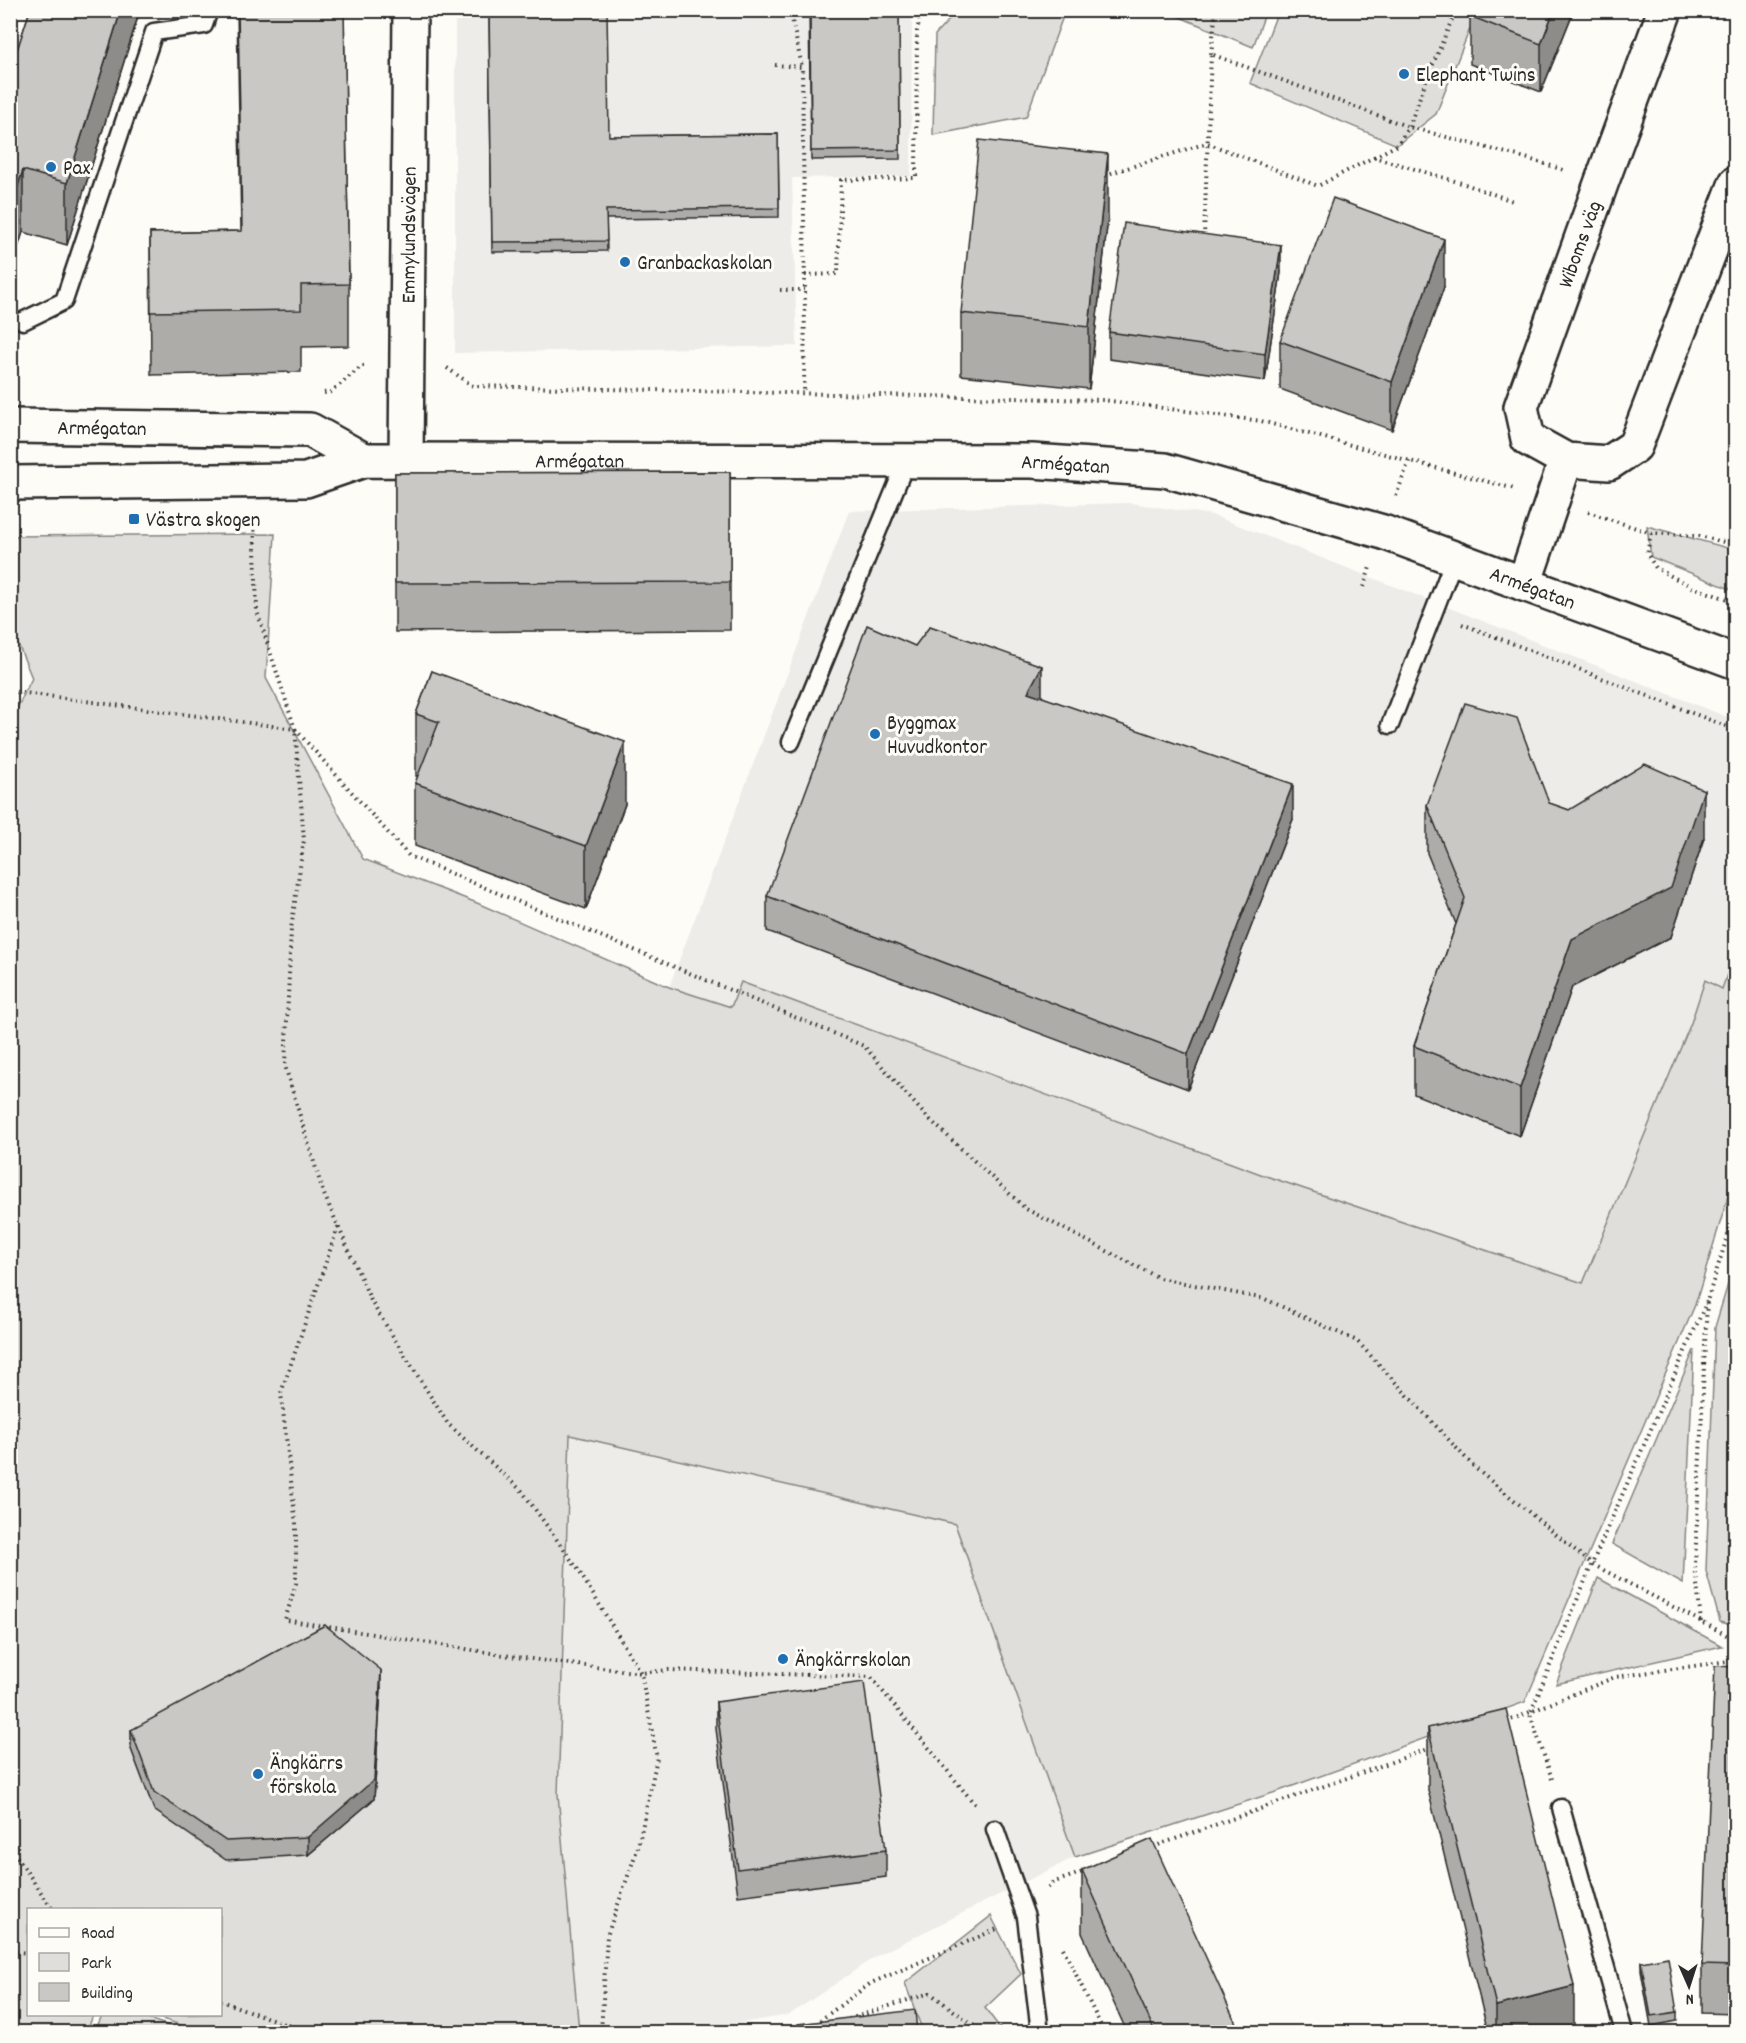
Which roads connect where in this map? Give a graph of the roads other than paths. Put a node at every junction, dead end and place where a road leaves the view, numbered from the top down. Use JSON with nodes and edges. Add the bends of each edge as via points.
{"nodes":[{"id":1,"x":209,"y":10,"type":"edge"},
{"id":2,"x":410,"y":10,"type":"edge"},
{"id":3,"x":1665,"y":10,"type":"edge"},
{"id":4,"x":1736,"y":183,"type":"edge"},
{"id":5,"x":22,"y":321,"type":"dead end"},
{"id":6,"x":10,"y":426,"type":"edge"},
{"id":7,"x":364,"y":460,"type":"junction"},
{"id":8,"x":406,"y":460,"type":"junction"},
{"id":9,"x":907,"y":460,"type":"junction"},
{"id":10,"x":1566,"y":460,"type":"junction"},
{"id":11,"x":10,"y":483,"type":"edge"},
{"id":12,"x":1455,"y":557,"type":"junction"},
{"id":13,"x":1524,"y":584,"type":"junction"},
{"id":14,"x":1736,"y":662,"type":"edge"},
{"id":15,"x":1390,"y":725,"type":"dead end"},
{"id":16,"x":791,"y":742,"type":"dead end"},
{"id":17,"x":1561,"y":1808,"type":"road end"},
{"id":18,"x":995,"y":1829,"type":"road end"},
{"id":19,"x":1040,"y":2032,"type":"edge"},
{"id":20,"x":1624,"y":2032,"type":"edge"}],
"edges":[{"from":1,"to":5,"type":"lane","via":[[204,25],[154,32],[64,301]]},
{"from":2,"to":8,"type":"street","name":"Emmylundsvägen"},
{"from":3,"to":10,"type":"street","name":"Wiboms väg","via":[[1521,407],[1528,439]]},
{"from":4,"to":10,"type":"street","name":"Wiboms väg","via":[[1635,446],[1609,463]]},
{"from":6,"to":7,"type":"street","name":"Armégatan","via":[[310,430]]},
{"from":7,"to":8,"type":"street","name":"Armégatan"},
{"from":7,"to":11,"type":"street","name":"Armégatan","via":[[306,480]]},
{"from":8,"to":9,"type":"street","name":"Armégatan"},
{"from":9,"to":12,"type":"street","name":"Armégatan","via":[[1032,461],[1165,470],[1383,532]]},
{"from":9,"to":16,"type":"lane"},
{"from":10,"to":13,"type":"street"},
{"from":12,"to":13,"type":"street","name":"Armégatan"},
{"from":12,"to":15,"type":"lane"},
{"from":13,"to":14,"type":"street","name":"Armégatan"},
{"from":17,"to":20,"type":"lane"},
{"from":18,"to":19,"type":"lane","via":[[1026,1917]]}]}
